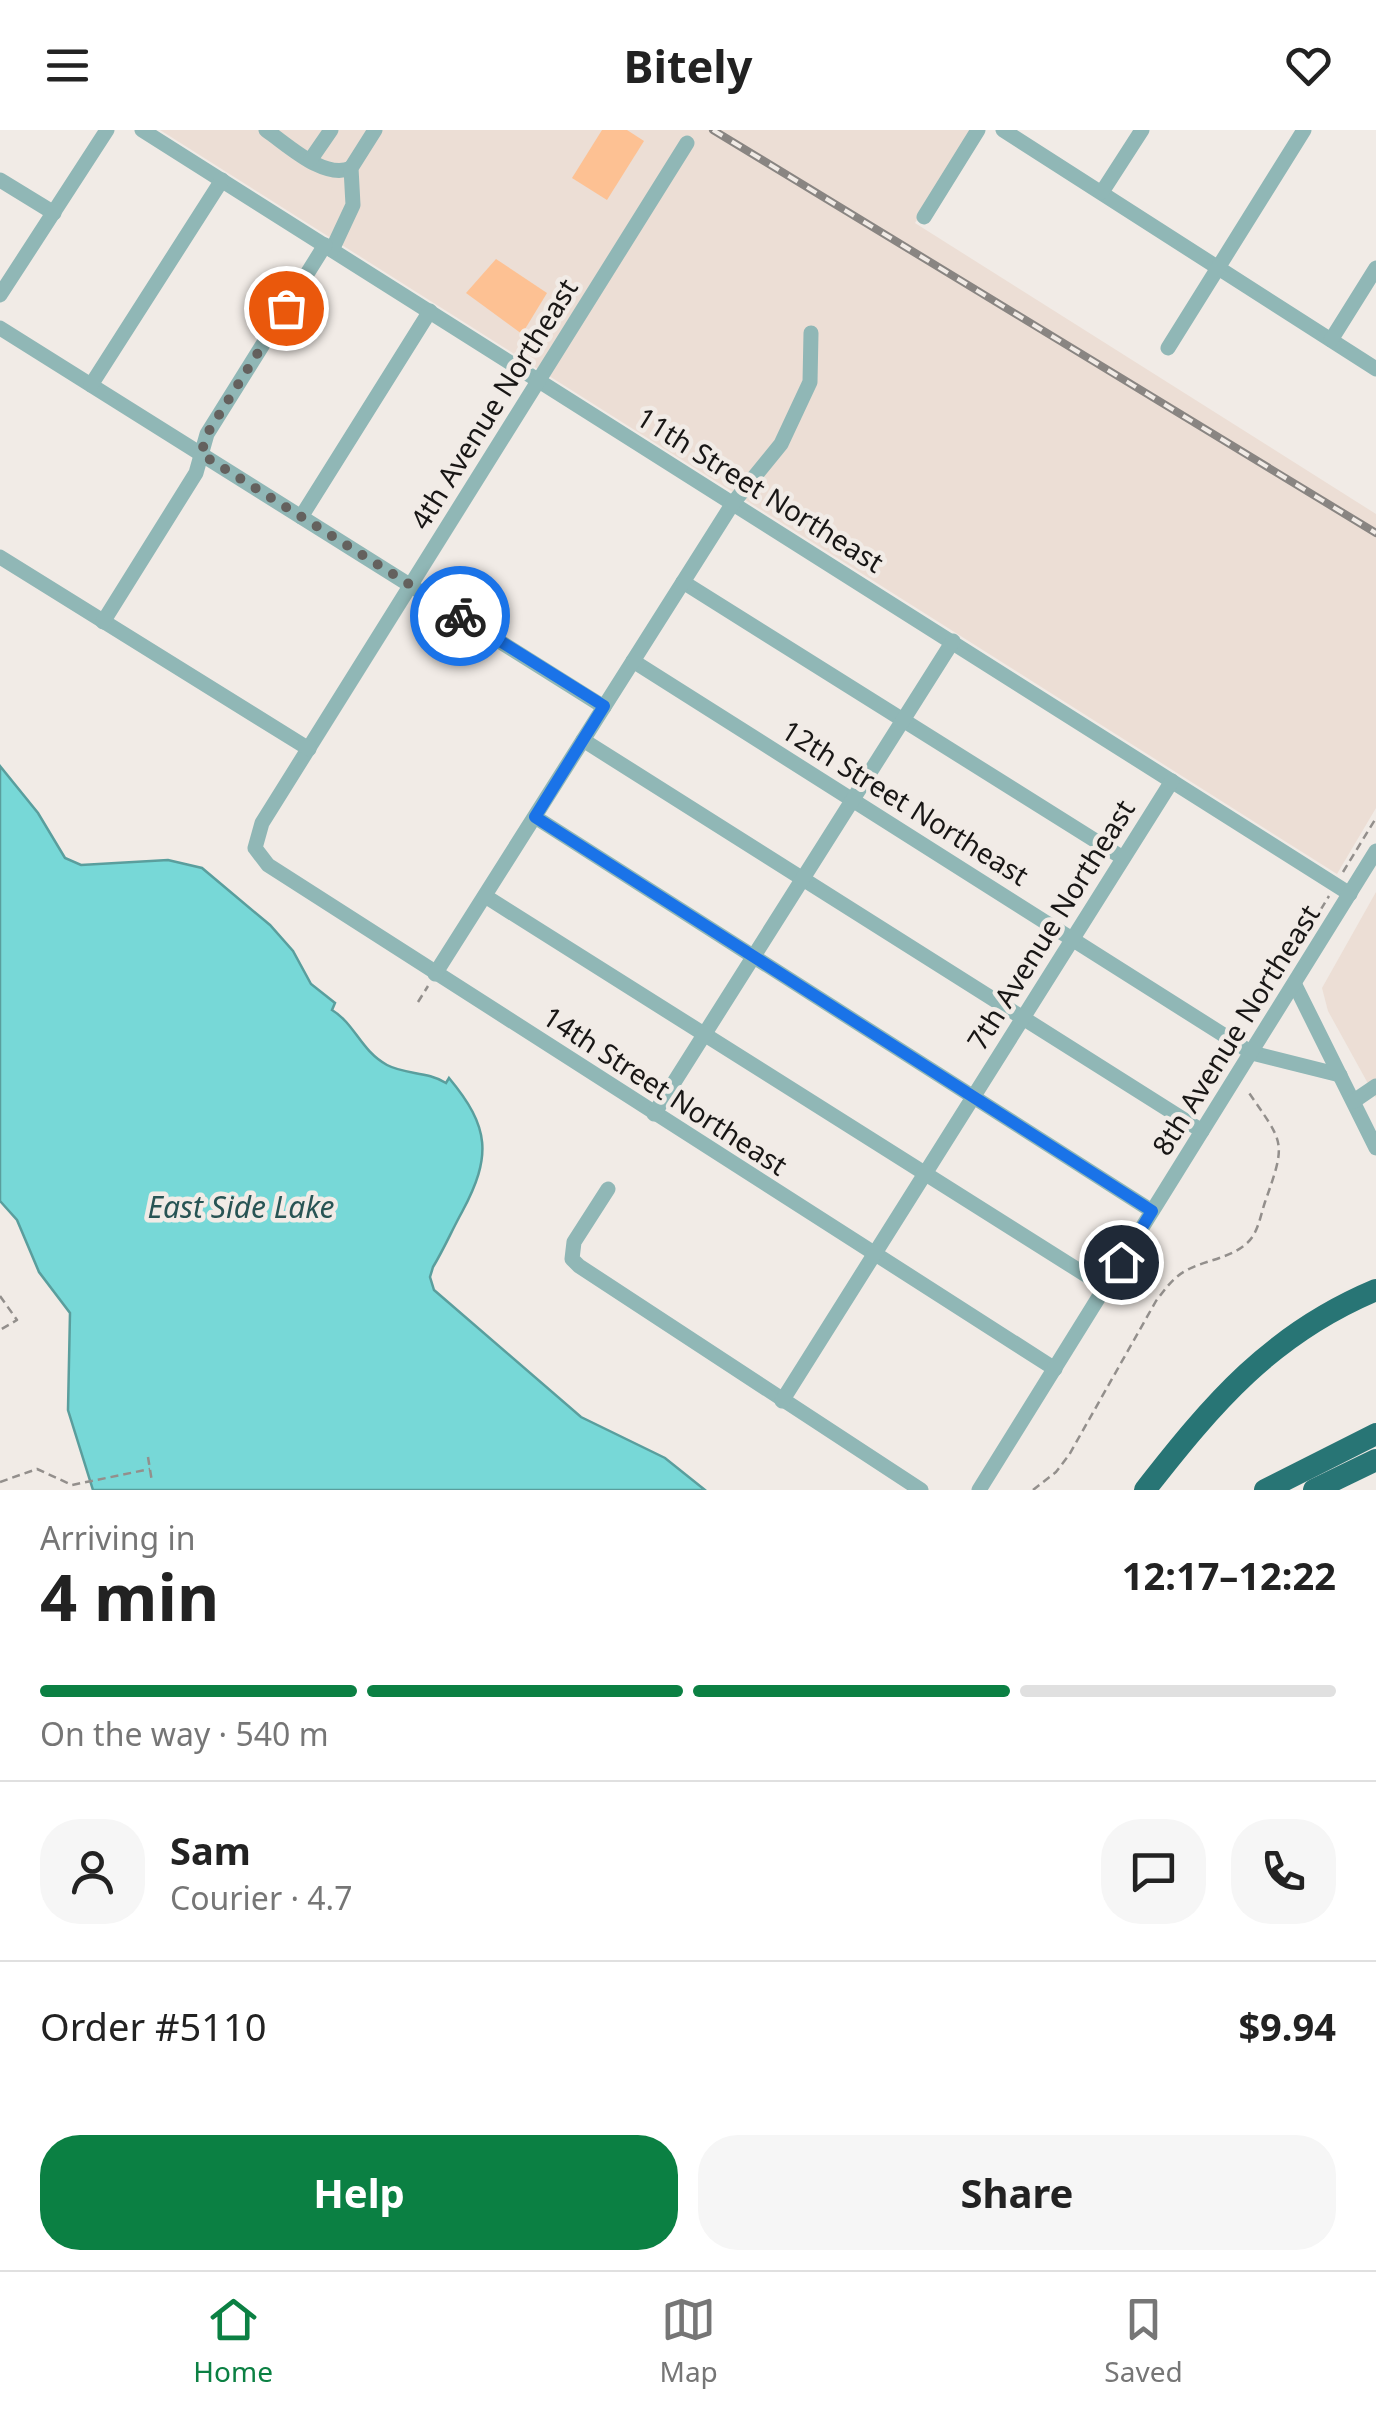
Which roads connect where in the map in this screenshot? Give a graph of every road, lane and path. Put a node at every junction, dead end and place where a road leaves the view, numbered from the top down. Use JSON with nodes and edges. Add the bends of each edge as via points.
{"nodes":[{"id":1,"x":108,"y":130,"type":"edge"},
{"id":2,"x":142,"y":130,"type":"edge"},
{"id":3,"x":266,"y":130,"type":"edge"},
{"id":4,"x":331,"y":130,"type":"edge"},
{"id":5,"x":375,"y":130,"type":"edge"},
{"id":6,"x":978,"y":130,"type":"edge"},
{"id":7,"x":1002,"y":130,"type":"edge"},
{"id":8,"x":1142,"y":130,"type":"edge"},
{"id":9,"x":1304,"y":130,"type":"edge"},
{"id":10,"x":288,"y":136,"type":"edge"},
{"id":11,"x":687,"y":143,"type":"dead end"},
{"id":12,"x":312,"y":160,"type":"junction"},
{"id":13,"x":351,"y":168,"type":"junction"},
{"id":14,"x":0,"y":180,"type":"edge"},
{"id":15,"x":222,"y":180,"type":"junction"},
{"id":16,"x":1102,"y":192,"type":"junction"},
{"id":17,"x":54,"y":213,"type":"junction"},
{"id":18,"x":924,"y":217,"type":"dead end"},
{"id":19,"x":329,"y":247,"type":"junction"},
{"id":20,"x":1220,"y":266,"type":"junction"},
{"id":21,"x":1376,"y":268,"type":"edge"},
{"id":22,"x":0,"y":295,"type":"edge"},
{"id":23,"x":430,"y":311,"type":"junction"},
{"id":24,"x":0,"y":328,"type":"edge"},
{"id":25,"x":811,"y":333,"type":"dead end"},
{"id":26,"x":1331,"y":340,"type":"junction"},
{"id":27,"x":1168,"y":348,"type":"dead end"},
{"id":28,"x":1376,"y":369,"type":"edge"},
{"id":29,"x":538,"y":379,"type":"junction"},
{"id":30,"x":91,"y":385,"type":"junction"},
{"id":31,"x":201,"y":454,"type":"junction"},
{"id":32,"x":734,"y":503,"type":"junction"},
{"id":33,"x":301,"y":517,"type":"junction"},
{"id":34,"x":0,"y":557,"type":"edge"},
{"id":35,"x":683,"y":582,"type":"junction"},
{"id":36,"x":410,"y":585,"type":"junction"},
{"id":37,"x":103,"y":622,"type":"junction"},
{"id":38,"x":952,"y":642,"type":"junction"},
{"id":39,"x":633,"y":661,"type":"junction"},
{"id":40,"x":604,"y":706,"type":"junction"},
{"id":41,"x":904,"y":719,"type":"junction"},
{"id":42,"x":583,"y":740,"type":"junction"},
{"id":43,"x":309,"y":750,"type":"junction"},
{"id":44,"x":1172,"y":781,"type":"junction"},
{"id":45,"x":853,"y":800,"type":"junction"},
{"id":46,"x":535,"y":817,"type":"junction"},
{"id":47,"x":255,"y":848,"type":"joint"},
{"id":48,"x":1376,"y":851,"type":"edge"},
{"id":49,"x":1123,"y":858,"type":"junction"},
{"id":50,"x":804,"y":877,"type":"junction"},
{"id":51,"x":1350,"y":894,"type":"junction"},
{"id":52,"x":485,"y":896,"type":"junction"},
{"id":53,"x":1072,"y":938,"type":"junction"},
{"id":54,"x":753,"y":956,"type":"junction"},
{"id":55,"x":436,"y":974,"type":"junction"},
{"id":56,"x":1295,"y":985,"type":"junction"},
{"id":57,"x":418,"y":1002,"type":"dead end"},
{"id":58,"x":1023,"y":1018,"type":"junction"},
{"id":59,"x":704,"y":1035,"type":"junction"},
{"id":60,"x":1252,"y":1052,"type":"junction"},
{"id":61,"x":1281,"y":1062,"type":"junction"},
{"id":62,"x":1238,"y":1074,"type":"junction"},
{"id":63,"x":1340,"y":1074,"type":"junction"},
{"id":64,"x":1376,"y":1086,"type":"edge"},
{"id":65,"x":974,"y":1096,"type":"junction"},
{"id":66,"x":1354,"y":1101,"type":"junction"},
{"id":67,"x":654,"y":1114,"type":"junction"},
{"id":68,"x":1202,"y":1131,"type":"junction"},
{"id":69,"x":1376,"y":1148,"type":"edge"},
{"id":70,"x":924,"y":1174,"type":"junction"},
{"id":71,"x":608,"y":1189,"type":"dead end"},
{"id":72,"x":1152,"y":1211,"type":"junction"},
{"id":73,"x":874,"y":1254,"type":"junction"},
{"id":74,"x":1106,"y":1287,"type":"junction"},
{"id":75,"x":1376,"y":1290,"type":"edge"},
{"id":76,"x":0,"y":1296,"type":"edge"},
{"id":77,"x":1,"y":1329,"type":"edge"},
{"id":78,"x":1055,"y":1368,"type":"junction"},
{"id":79,"x":782,"y":1401,"type":"junction"},
{"id":80,"x":1376,"y":1434,"type":"edge"},
{"id":81,"x":148,"y":1457,"type":"dead end"},
{"id":82,"x":1376,"y":1460,"type":"edge"},
{"id":83,"x":150,"y":1469,"type":"junction"},
{"id":84,"x":0,"y":1482,"type":"edge"},
{"id":85,"x":152,"y":1482,"type":"dead end"},
{"id":86,"x":922,"y":1490,"type":"edge"},
{"id":87,"x":980,"y":1490,"type":"edge"},
{"id":88,"x":1034,"y":1490,"type":"edge"},
{"id":89,"x":1145,"y":1490,"type":"edge"},
{"id":90,"x":1265,"y":1490,"type":"edge"},
{"id":91,"x":1314,"y":1490,"type":"edge"}],
"edges":[{"from":1,"to":17,"type":"street"},
{"from":2,"to":15,"type":"street","name":"11th Street Northeast"},
{"from":3,"to":10,"type":"street"},
{"from":4,"to":12,"type":"street"},
{"from":5,"to":13,"type":"street"},
{"from":6,"to":18,"type":"street"},
{"from":7,"to":16,"type":"street"},
{"from":8,"to":16,"type":"street"},
{"from":9,"to":20,"type":"street"},
{"from":10,"to":12,"type":"street"},
{"from":11,"to":29,"type":"street","name":"4th Avenue Northeast"},
{"from":12,"to":13,"type":"street","via":[[328,170]]},
{"from":13,"to":19,"type":"street","via":[[353,205]]},
{"from":14,"to":17,"type":"street"},
{"from":15,"to":19,"type":"street","name":"11th Street Northeast"},
{"from":15,"to":30,"type":"street"},
{"from":16,"to":20,"type":"street"},
{"from":17,"to":22,"type":"street"},
{"from":19,"to":23,"type":"street","name":"11th Street Northeast"},
{"from":19,"to":31,"type":"street","via":[[207,434]]},
{"from":20,"to":26,"type":"street"},
{"from":20,"to":27,"type":"street"},
{"from":21,"to":26,"type":"street"},
{"from":23,"to":29,"type":"street","name":"11th Street Northeast"},
{"from":23,"to":33,"type":"street"},
{"from":24,"to":30,"type":"street"},
{"from":25,"to":32,"type":"street","via":[[810,382],[780,444]]},
{"from":26,"to":28,"type":"street"},
{"from":29,"to":32,"type":"street","name":"11th Street Northeast"},
{"from":29,"to":36,"type":"street","name":"4th Avenue Northeast"},
{"from":30,"to":31,"type":"street"},
{"from":31,"to":33,"type":"street"},
{"from":31,"to":37,"type":"street","via":[[196,473]]},
{"from":32,"to":35,"type":"street"},
{"from":32,"to":38,"type":"street","name":"11th Street Northeast"},
{"from":33,"to":36,"type":"street"},
{"from":34,"to":37,"type":"street"},
{"from":35,"to":39,"type":"street"},
{"from":35,"to":41,"type":"street"},
{"from":36,"to":40,"type":"street"},
{"from":36,"to":43,"type":"street","name":"4th Avenue Northeast"},
{"from":37,"to":43,"type":"street"},
{"from":38,"to":41,"type":"street"},
{"from":38,"to":44,"type":"street","name":"11th Street Northeast"},
{"from":39,"to":40,"type":"street"},
{"from":39,"to":45,"type":"street","name":"12th Street Northeast"},
{"from":40,"to":42,"type":"street"},
{"from":41,"to":45,"type":"street"},
{"from":41,"to":49,"type":"street"},
{"from":42,"to":46,"type":"street"},
{"from":42,"to":50,"type":"street"},
{"from":43,"to":47,"type":"street","name":"4th Avenue Northeast","via":[[262,823]]},
{"from":44,"to":49,"type":"street","name":"7th Avenue Northeast"},
{"from":44,"to":51,"type":"street","name":"11th Street Northeast"},
{"from":45,"to":50,"type":"street"},
{"from":45,"to":53,"type":"street","name":"12th Street Northeast"},
{"from":46,"to":52,"type":"street"},
{"from":46,"to":54,"type":"street"},
{"from":47,"to":55,"type":"street","name":"14th Street Northeast","via":[[268,865]]},
{"from":48,"to":51,"type":"street","name":"8th Avenue Northeast"},
{"from":49,"to":53,"type":"street","name":"7th Avenue Northeast"},
{"from":50,"to":54,"type":"street"},
{"from":50,"to":58,"type":"street"},
{"from":51,"to":56,"type":"street","name":"8th Avenue Northeast"},
{"from":52,"to":55,"type":"street"},
{"from":52,"to":59,"type":"street"},
{"from":53,"to":58,"type":"street","name":"7th Avenue Northeast"},
{"from":53,"to":60,"type":"street","name":"12th Street Northeast"},
{"from":54,"to":59,"type":"street"},
{"from":54,"to":65,"type":"street"},
{"from":55,"to":57,"type":"path"},
{"from":55,"to":67,"type":"street","name":"14th Street Northeast"},
{"from":56,"to":60,"type":"street","name":"8th Avenue Northeast"},
{"from":56,"to":63,"type":"street"},
{"from":58,"to":65,"type":"street","name":"7th Avenue Northeast"},
{"from":58,"to":68,"type":"street"},
{"from":59,"to":67,"type":"street"},
{"from":59,"to":70,"type":"street"},
{"from":60,"to":61,"type":"street","name":"12th Street Northeast"},
{"from":60,"to":62,"type":"street","name":"8th Avenue Northeast"},
{"from":61,"to":62,"type":"street"},
{"from":61,"to":63,"type":"street","name":"12th Street Northeast"},
{"from":62,"to":68,"type":"street","name":"8th Avenue Northeast"},
{"from":62,"to":88,"type":"path","via":[[1280,1148],[1255,1233],[1235,1251],[1172,1280],[1069,1454]]},
{"from":63,"to":66,"type":"street"},
{"from":64,"to":66,"type":"street"},
{"from":65,"to":70,"type":"street","name":"7th Avenue Northeast"},
{"from":65,"to":72,"type":"street"},
{"from":66,"to":69,"type":"street"},
{"from":67,"to":73,"type":"street","name":"14th Street Northeast"},
{"from":68,"to":72,"type":"street","name":"8th Avenue Northeast"},
{"from":70,"to":73,"type":"street","name":"7th Avenue Northeast"},
{"from":70,"to":74,"type":"street"},
{"from":71,"to":79,"type":"street","via":[[574,1242],[572,1259]]},
{"from":72,"to":74,"type":"street","name":"8th Avenue Northeast"},
{"from":73,"to":78,"type":"street","name":"14th Street Northeast"},
{"from":73,"to":79,"type":"street","name":"7th Avenue Northeast"},
{"from":74,"to":78,"type":"street","name":"8th Avenue Northeast"},
{"from":75,"to":89,"type":"highway","via":[[1255,1363]]},
{"from":76,"to":77,"type":"path","via":[[16,1320]]},
{"from":78,"to":87,"type":"street","name":"8th Avenue Northeast"},
{"from":79,"to":86,"type":"street"},
{"from":80,"to":90,"type":"highway"},
{"from":81,"to":83,"type":"path"},
{"from":82,"to":91,"type":"highway"},
{"from":83,"to":84,"type":"path","via":[[72,1485],[37,1469]]},
{"from":83,"to":85,"type":"path"}]}
